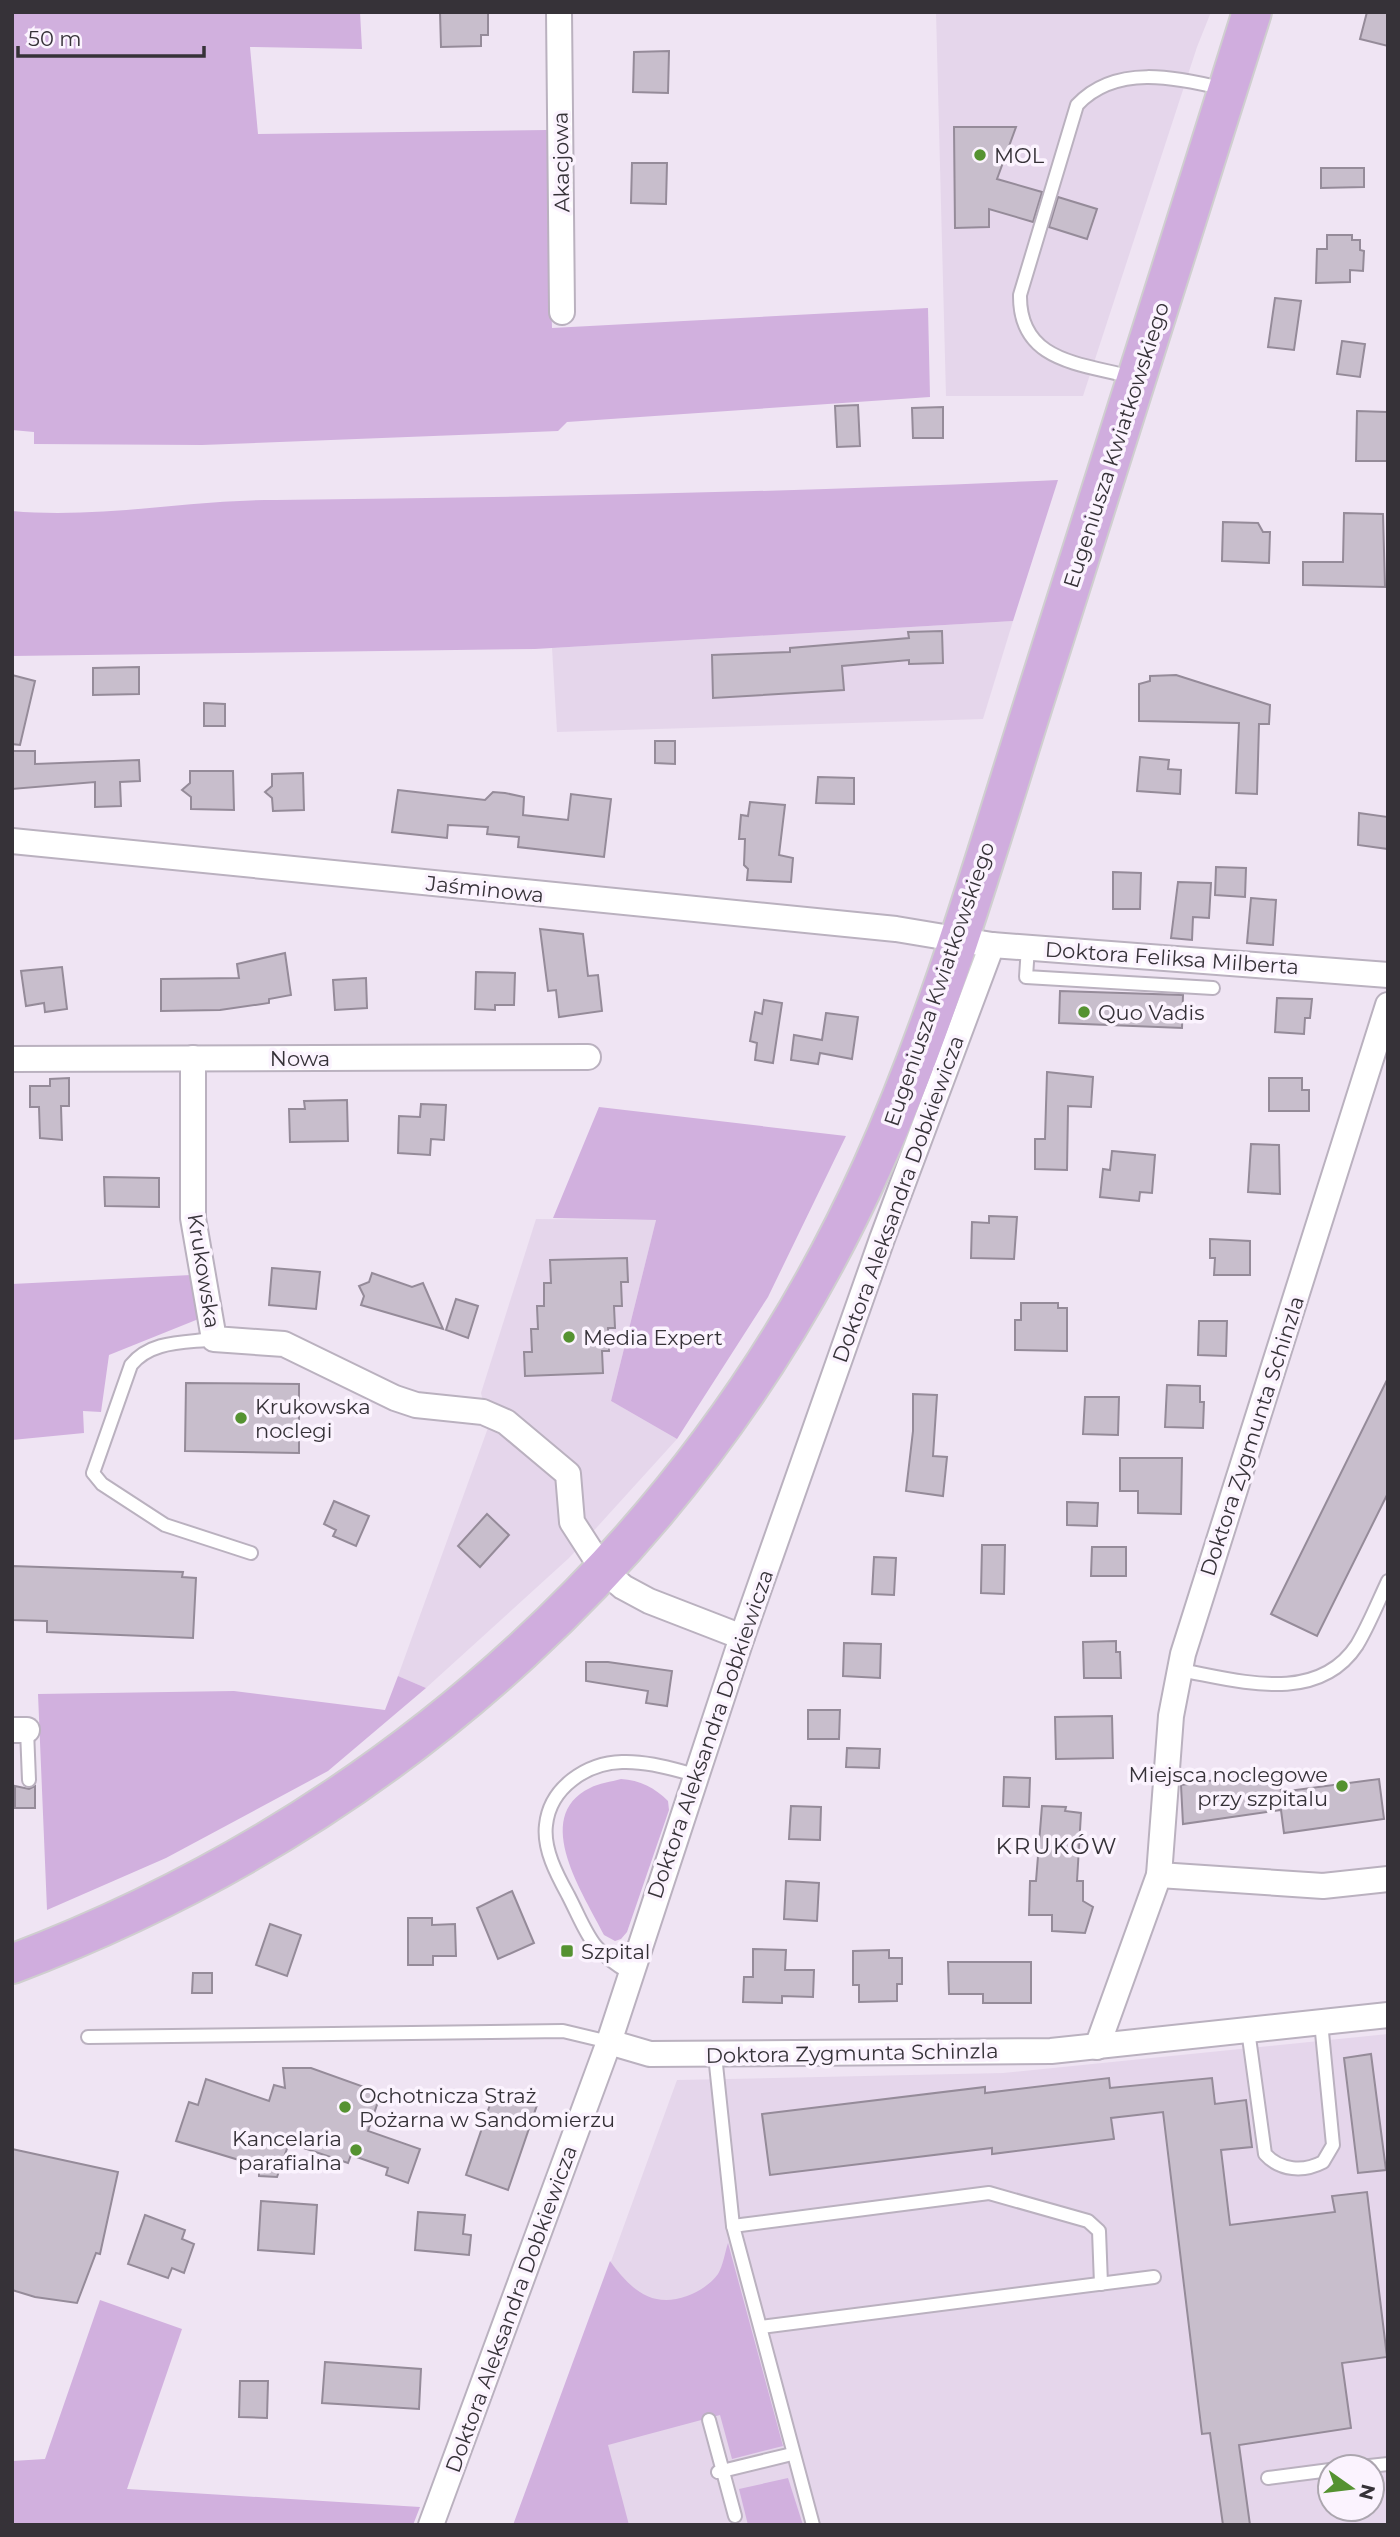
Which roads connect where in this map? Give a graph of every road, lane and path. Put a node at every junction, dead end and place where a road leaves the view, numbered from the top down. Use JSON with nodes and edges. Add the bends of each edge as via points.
{"nodes":[{"id":1,"x":559,"y":12,"type":"edge"},
{"id":2,"x":1252,"y":12,"type":"edge"},
{"id":3,"x":1227,"y":90,"type":"junction"},
{"id":4,"x":562,"y":313,"type":"dead end"},
{"id":5,"x":1137,"y":379,"type":"junction"},
{"id":6,"x":12,"y":841,"type":"edge"},
{"id":7,"x":975,"y":942,"type":"junction"},
{"id":8,"x":1028,"y":947,"type":"junction"},
{"id":9,"x":1388,"y":975,"type":"edge"},
{"id":10,"x":1213,"y":988,"type":"dead end"},
{"id":11,"x":1388,"y":1005,"type":"edge"},
{"id":12,"x":588,"y":1057,"type":"dead end"},
{"id":13,"x":193,"y":1058,"type":"junction"},
{"id":14,"x":12,"y":1059,"type":"edge"},
{"id":15,"x":214,"y":1339,"type":"junction"},
{"id":16,"x":251,"y":1553,"type":"dead end"},
{"id":17,"x":603,"y":1570,"type":"junction"},
{"id":18,"x":1388,"y":1581,"type":"edge"},
{"id":19,"x":742,"y":1637,"type":"junction"},
{"id":20,"x":1180,"y":1670,"type":"junction"},
{"id":21,"x":19,"y":1730,"type":"edge"},
{"id":22,"x":696,"y":1774,"type":"junction"},
{"id":23,"x":29,"y":1780,"type":"dead end"},
{"id":24,"x":1159,"y":1875,"type":"junction"},
{"id":25,"x":1388,"y":1880,"type":"edge"},
{"id":26,"x":12,"y":1964,"type":"edge"},
{"id":27,"x":630,"y":1973,"type":"junction"},
{"id":28,"x":1388,"y":2015,"type":"edge"},
{"id":29,"x":1321,"y":2022,"type":"junction"},
{"id":30,"x":1248,"y":2030,"type":"junction"},
{"id":31,"x":88,"y":2037,"type":"dead end"},
{"id":32,"x":609,"y":2042,"type":"junction"},
{"id":33,"x":1097,"y":2047,"type":"junction"},
{"id":34,"x":715,"y":2055,"type":"junction"},
{"id":35,"x":733,"y":2226,"type":"junction"},
{"id":36,"x":1154,"y":2277,"type":"dead end"},
{"id":37,"x":1101,"y":2284,"type":"junction"},
{"id":38,"x":761,"y":2327,"type":"junction"},
{"id":39,"x":709,"y":2420,"type":"dead end"},
{"id":40,"x":792,"y":2454,"type":"junction"},
{"id":41,"x":720,"y":2472,"type":"junction"},
{"id":42,"x":1316,"y":2472,"type":"edge"},
{"id":43,"x":1268,"y":2478,"type":"dead end"},
{"id":44,"x":735,"y":2516,"type":"dead end"},
{"id":45,"x":431,"y":2525,"type":"edge"},
{"id":46,"x":813,"y":2525,"type":"edge"}],
"edges":[{"from":1,"to":4,"type":"street","name":"Akacjowa"},
{"from":2,"to":3,"type":"main road","name":"Eugeniusza Kwiatkowskiego"},
{"from":3,"to":5,"type":"main road","name":"Eugeniusza Kwiatkowskiego"},
{"from":3,"to":5,"type":"lane","via":[[1175,76],[1143,78],[1100,87],[1077,105],[1020,295],[1020,314],[1025,330],[1045,352]]},
{"from":5,"to":7,"type":"main road","name":"Eugeniusza Kwiatkowskiego"},
{"from":6,"to":7,"type":"street","name":"Jaśminowa","via":[[896,929]]},
{"from":7,"to":8,"type":"street","name":"Doktora Feliksa Milberta"},
{"from":7,"to":17,"type":"main road","name":"Eugeniusza Kwiatkowskiego","via":[[827,1259],[776,1348],[730,1419],[669,1497]]},
{"from":7,"to":19,"type":"street","name":"Doktora Aleksandra Dobkiewicza","via":[[882,1240]]},
{"from":8,"to":9,"type":"street","name":"Doktora Feliksa Milberta"},
{"from":8,"to":10,"type":"lane","via":[[1026,977]]},
{"from":11,"to":20,"type":"street","name":"Doktora Zygmunta Schinzla"},
{"from":12,"to":13,"type":"street","name":"Nowa"},
{"from":13,"to":14,"type":"street","name":"Nowa"},
{"from":13,"to":15,"type":"street","name":"Krukowska","via":[[193,1218]]},
{"from":15,"to":16,"type":"lane","via":[[156,1346],[140,1353],[131,1365],[93,1473],[102,1484],[165,1525]]},
{"from":15,"to":17,"type":"street","name":"Krukowska","via":[[284,1344],[394,1398],[483,1412],[506,1422],[568,1474],[572,1522]]},
{"from":17,"to":19,"type":"street","name":"Krukowska","via":[[649,1601]]},
{"from":17,"to":26,"type":"main road","name":"Eugeniusza Kwiatkowskiego","via":[[488,1684],[331,1802],[159,1901]]},
{"from":18,"to":20,"type":"lane","via":[[1356,1646],[1320,1676],[1280,1685]]},
{"from":19,"to":22,"type":"street","name":"Doktora Aleksandra Dobkiewicza"},
{"from":20,"to":24,"type":"street","name":"Doktora Zygmunta Schinzla","via":[[1171,1716]]},
{"from":21,"to":23,"type":"lane"},
{"from":22,"to":27,"type":"street","name":"Doktora Aleksandra Dobkiewicza"},
{"from":22,"to":27,"type":"lane","via":[[652,1764],[598,1765],[567,1784],[553,1802],[545,1825],[553,1866],[595,1949]]},
{"from":24,"to":25,"type":"street","via":[[1323,1886]]},
{"from":24,"to":33,"type":"street","name":"Doktora Zygmunta Schinzla"},
{"from":27,"to":32,"type":"street","name":"Doktora Aleksandra Dobkiewicza"},
{"from":28,"to":29,"type":"street","name":"Doktora Zygmunta Schinzla"},
{"from":29,"to":30,"type":"street","name":"Doktora Zygmunta Schinzla"},
{"from":29,"to":30,"type":"lane","via":[[1334,2145],[1323,2162],[1299,2169],[1277,2165],[1265,2154]]},
{"from":30,"to":33,"type":"street","name":"Doktora Zygmunta Schinzla"},
{"from":31,"to":32,"type":"lane","via":[[563,2031]]},
{"from":32,"to":34,"type":"street","name":"Doktora Zygmunta Schinzla","via":[[650,2054]]},
{"from":32,"to":45,"type":"street","name":"Doktora Aleksandra Dobkiewicza"},
{"from":33,"to":34,"type":"street","name":"Doktora Zygmunta Schinzla"},
{"from":34,"to":35,"type":"lane"},
{"from":35,"to":37,"type":"lane","via":[[997,2194],[1088,2221],[1099,2231]]},
{"from":35,"to":38,"type":"lane"},
{"from":36,"to":37,"type":"lane"},
{"from":37,"to":38,"type":"lane"},
{"from":38,"to":40,"type":"lane"},
{"from":39,"to":41,"type":"lane"},
{"from":40,"to":41,"type":"lane"},
{"from":40,"to":46,"type":"lane"},
{"from":41,"to":44,"type":"lane"},
{"from":42,"to":43,"type":"lane"}]}
